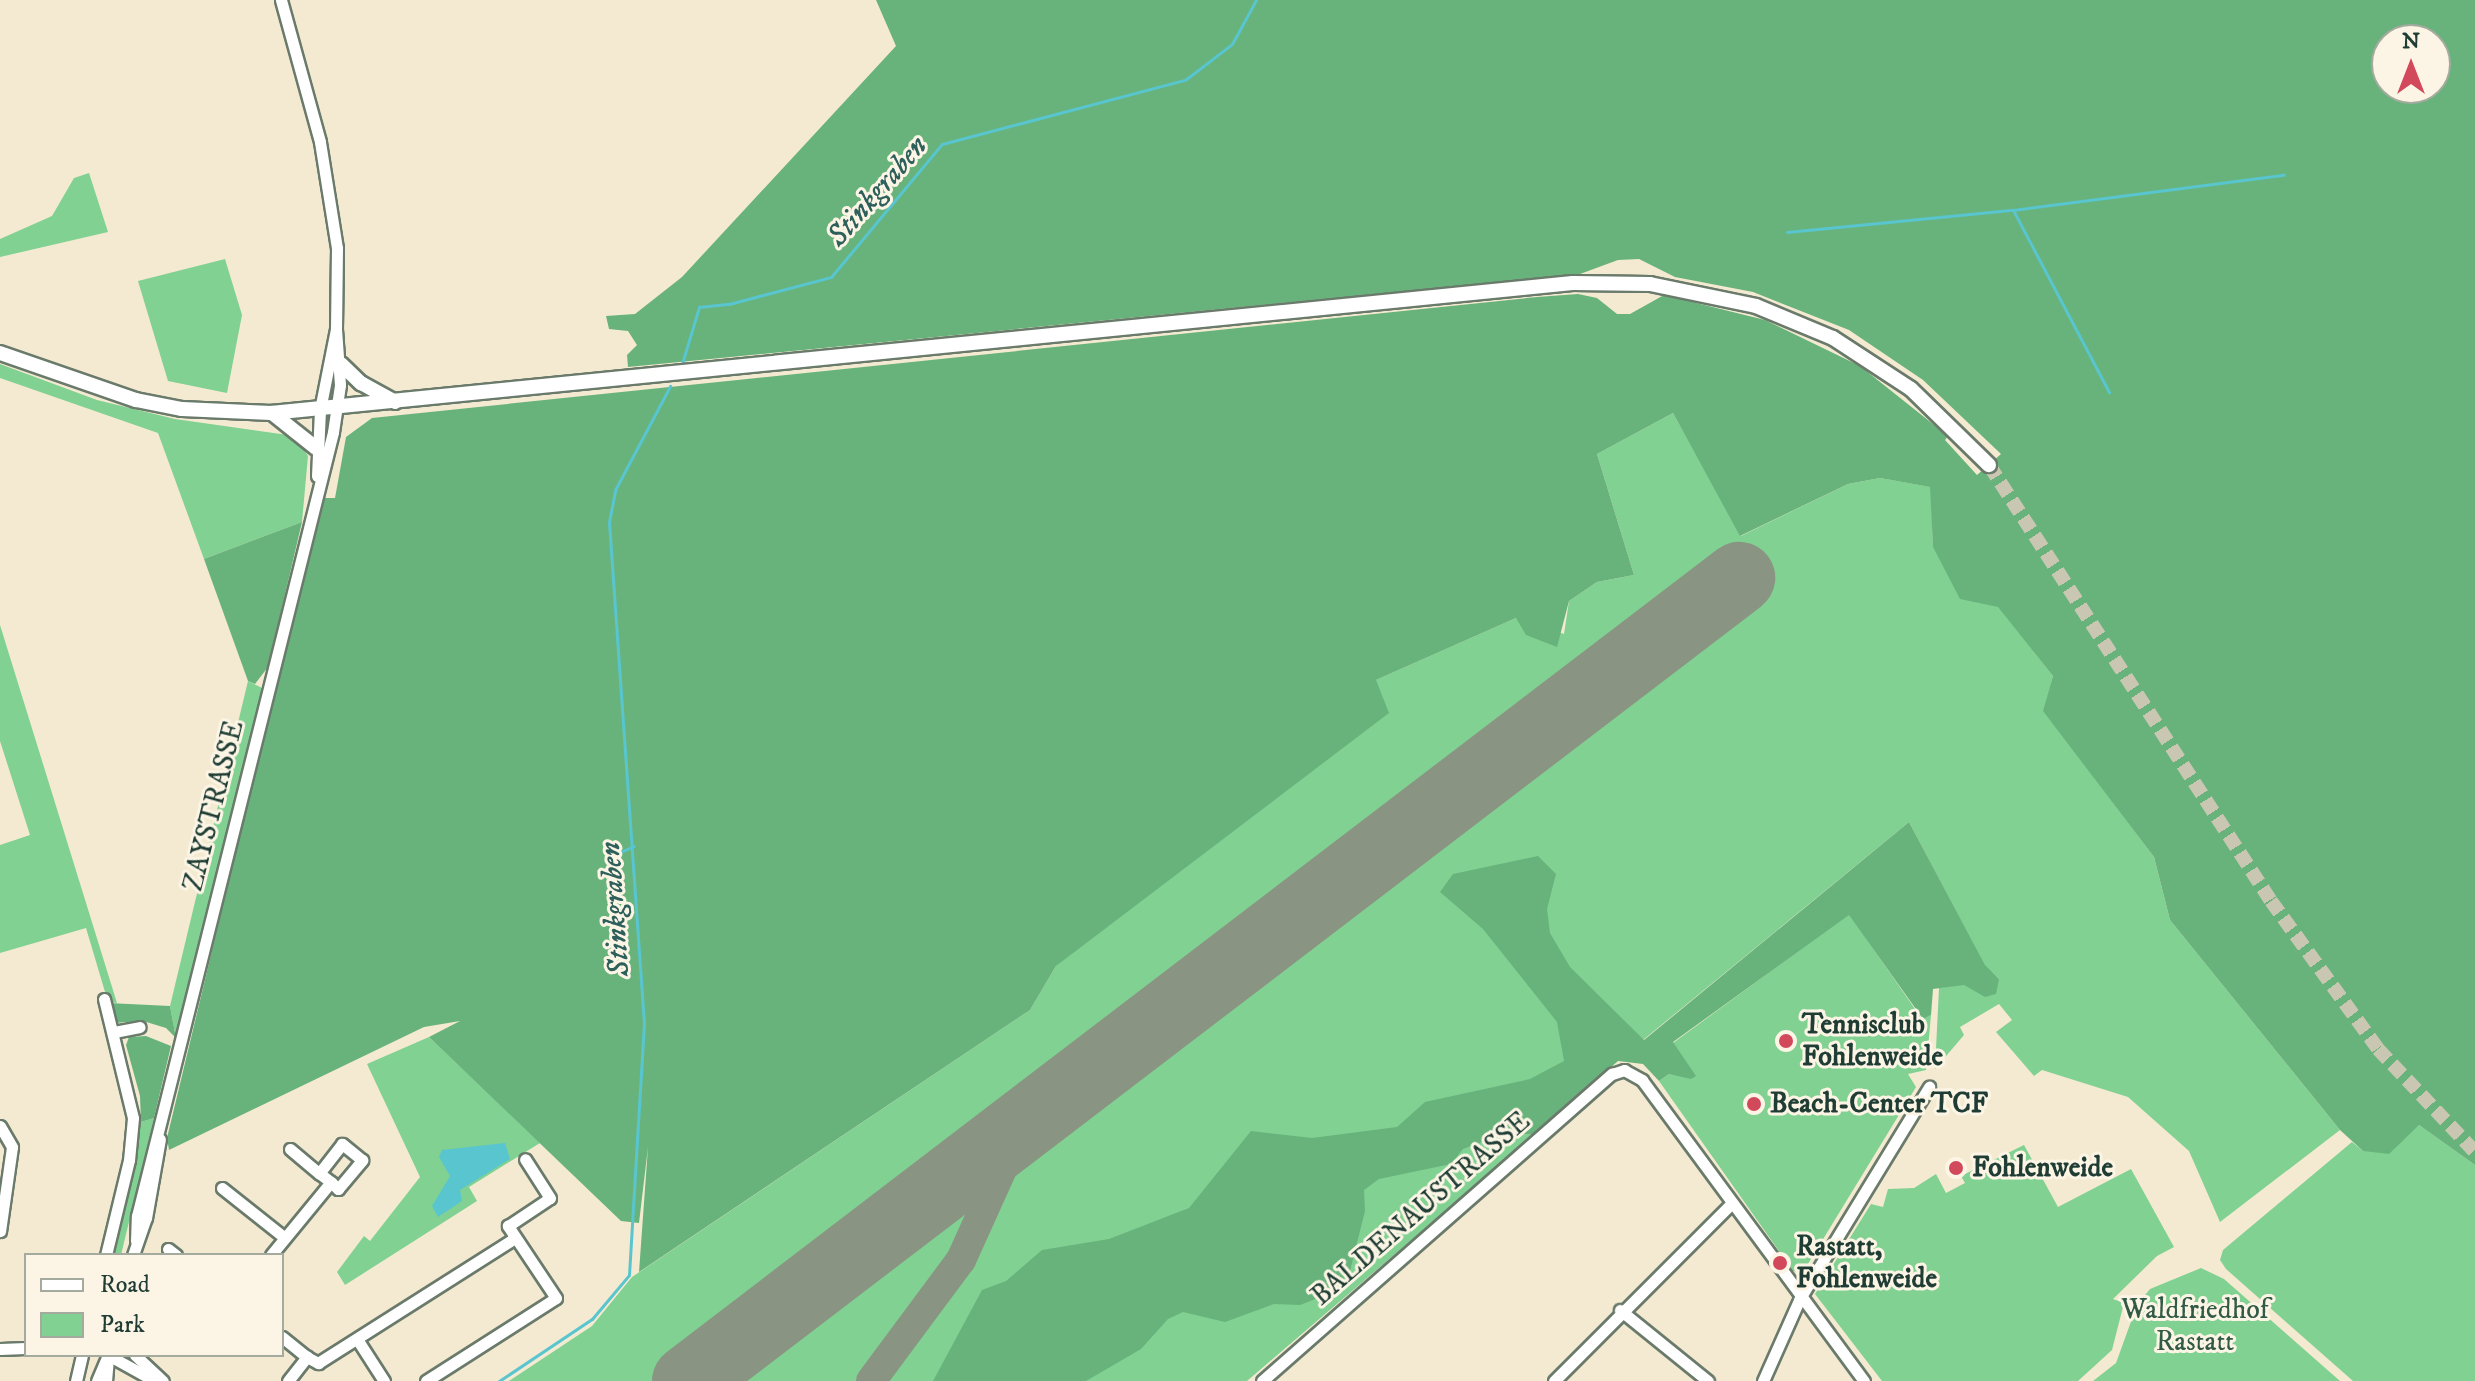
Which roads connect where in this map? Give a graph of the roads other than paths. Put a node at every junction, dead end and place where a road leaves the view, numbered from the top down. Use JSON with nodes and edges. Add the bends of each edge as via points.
{"nodes":[{"id":1,"x":281,"y":0,"type":"edge"},
{"id":2,"x":336,"y":329,"type":"junction"},
{"id":3,"x":0,"y":353,"type":"edge"},
{"id":4,"x":341,"y":364,"type":"junction"},
{"id":5,"x":395,"y":402,"type":"junction"},
{"id":6,"x":338,"y":408,"type":"junction"},
{"id":7,"x":320,"y":410,"type":"junction"},
{"id":8,"x":271,"y":413,"type":"junction"},
{"id":9,"x":316,"y":448,"type":"junction"},
{"id":10,"x":1989,"y":465,"type":"tunnel mouth"},
{"id":11,"x":317,"y":484,"type":"junction"},
{"id":12,"x":104,"y":999,"type":"dead end"},
{"id":13,"x":140,"y":1027,"type":"dead end"},
{"id":14,"x":114,"y":1032,"type":"junction"},
{"id":15,"x":1929,"y":1087,"type":"dead end"},
{"id":16,"x":0,"y":1126,"type":"edge"},
{"id":17,"x":290,"y":1149,"type":"dead end"},
{"id":18,"x":525,"y":1159,"type":"dead end"},
{"id":19,"x":319,"y":1173,"type":"junction"},
{"id":20,"x":331,"y":1182,"type":"junction"},
{"id":21,"x":222,"y":1188,"type":"dead end"},
{"id":22,"x":1731,"y":1204,"type":"junction"},
{"id":23,"x":0,"y":1231,"type":"edge"},
{"id":24,"x":285,"y":1238,"type":"junction"},
{"id":25,"x":515,"y":1238,"type":"junction"},
{"id":26,"x":106,"y":1253,"type":"edge"},
{"id":27,"x":133,"y":1253,"type":"edge"},
{"id":28,"x":273,"y":1253,"type":"edge"},
{"id":29,"x":1799,"y":1300,"type":"junction"},
{"id":30,"x":1620,"y":1310,"type":"junction"},
{"id":31,"x":284,"y":1339,"type":"edge"},
{"id":32,"x":357,"y":1339,"type":"junction"},
{"id":33,"x":24,"y":1348,"type":"edge"},
{"id":34,"x":0,"y":1349,"type":"edge"},
{"id":35,"x":82,"y":1357,"type":"edge"},
{"id":36,"x":107,"y":1357,"type":"edge"},
{"id":37,"x":108,"y":1357,"type":"edge"},
{"id":38,"x":112,"y":1357,"type":"edge"},
{"id":39,"x":137,"y":1357,"type":"edge"},
{"id":40,"x":307,"y":1357,"type":"junction"},
{"id":41,"x":76,"y":1381,"type":"edge"},
{"id":42,"x":97,"y":1381,"type":"edge"},
{"id":43,"x":106,"y":1381,"type":"edge"},
{"id":44,"x":155,"y":1381,"type":"edge"},
{"id":45,"x":163,"y":1381,"type":"edge"},
{"id":46,"x":288,"y":1381,"type":"edge"},
{"id":47,"x":384,"y":1381,"type":"edge"},
{"id":48,"x":426,"y":1381,"type":"edge"},
{"id":49,"x":1262,"y":1381,"type":"edge"},
{"id":50,"x":1554,"y":1381,"type":"edge"},
{"id":51,"x":1708,"y":1381,"type":"edge"},
{"id":52,"x":1763,"y":1381,"type":"edge"},
{"id":53,"x":1864,"y":1381,"type":"edge"}],
"edges":[{"from":1,"to":2,"type":"street","via":[[329,185],[337,248]]},
{"from":2,"to":4,"type":"street","name":"ZAYSTRASSE"},
{"from":2,"to":7,"type":"street","name":"ZAYSTRASSE"},
{"from":3,"to":8,"type":"main road","via":[[136,400],[182,409]]},
{"from":4,"to":5,"type":"main road","via":[[361,383]]},
{"from":4,"to":6,"type":"street","name":"ZAYSTRASSE"},
{"from":5,"to":6,"type":"main road"},
{"from":5,"to":10,"type":"main road","via":[[1611,282],[1683,288],[1756,306],[1833,338],[1911,389]]},
{"from":6,"to":7,"type":"main road"},
{"from":6,"to":11,"type":"street","name":"ZAYSTRASSE"},
{"from":7,"to":8,"type":"main road"},
{"from":7,"to":9,"type":"street","name":"ZAYSTRASSE"},
{"from":8,"to":9,"type":"main road"},
{"from":9,"to":11,"type":"street","name":"ZAYSTRASSE"},
{"from":11,"to":27,"type":"street","name":"ZAYSTRASSE","via":[[160,1139],[149,1205]]},
{"from":12,"to":14,"type":"street"},
{"from":13,"to":14,"type":"street"},
{"from":14,"to":26,"type":"street","via":[[133,1138]]},
{"from":15,"to":29,"type":"street"},
{"from":16,"to":23,"type":"street","via":[[12,1147]]},
{"from":17,"to":19,"type":"street"},
{"from":18,"to":25,"type":"street","via":[[550,1198],[508,1226]]},
{"from":19,"to":20,"type":"street"},
{"from":19,"to":20,"type":"street","via":[[342,1144],[362,1160],[338,1189]]},
{"from":20,"to":24,"type":"street"},
{"from":21,"to":24,"type":"street"},
{"from":22,"to":29,"type":"street"},
{"from":22,"to":30,"type":"street"},
{"from":22,"to":49,"type":"street","name":"BALDENAUSTRASSE","via":[[1642,1080],[1630,1071],[1612,1074]]},
{"from":24,"to":28,"type":"street"},
{"from":25,"to":32,"type":"street"},
{"from":25,"to":48,"type":"street","via":[[556,1298]]},
{"from":29,"to":52,"type":"street"},
{"from":29,"to":53,"type":"street"},
{"from":30,"to":50,"type":"street"},
{"from":30,"to":51,"type":"street"},
{"from":31,"to":40,"type":"street"},
{"from":32,"to":40,"type":"street","via":[[318,1363]]},
{"from":32,"to":47,"type":"street"},
{"from":33,"to":34,"type":"street"},
{"from":35,"to":41,"type":"street"},
{"from":36,"to":42,"type":"street"},
{"from":37,"to":43,"type":"street"},
{"from":38,"to":44,"type":"street"},
{"from":39,"to":45,"type":"street"},
{"from":40,"to":46,"type":"street"}]}
